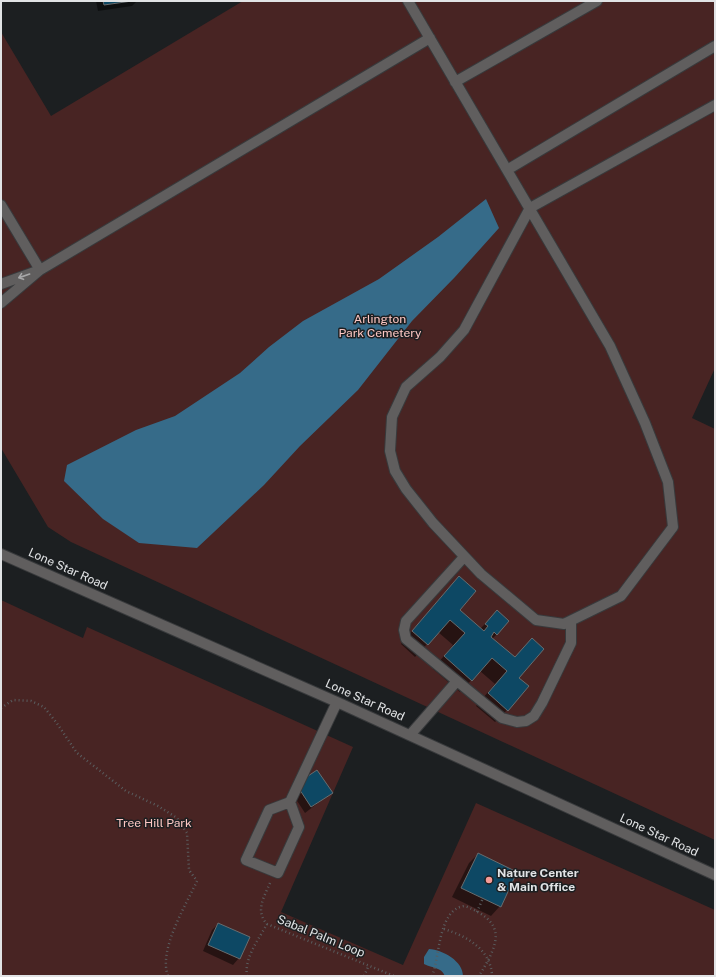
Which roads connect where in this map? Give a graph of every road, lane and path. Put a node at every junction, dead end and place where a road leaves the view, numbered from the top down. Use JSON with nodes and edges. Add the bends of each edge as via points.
{"nodes":[{"id":1,"x":408,"y":1,"type":"edge"},
{"id":2,"x":596,"y":1,"type":"edge"},
{"id":3,"x":430,"y":38,"type":"junction"},
{"id":4,"x":715,"y":46,"type":"edge"},
{"id":5,"x":456,"y":82,"type":"junction"},
{"id":6,"x":715,"y":105,"type":"edge"},
{"id":7,"x":507,"y":170,"type":"junction"},
{"id":8,"x":1,"y":205,"type":"edge"},
{"id":9,"x":530,"y":208,"type":"junction"},
{"id":10,"x":40,"y":270,"type":"junction"},
{"id":11,"x":1,"y":284,"type":"edge"},
{"id":12,"x":1,"y":303,"type":"edge"},
{"id":13,"x":1,"y":554,"type":"edge"},
{"id":14,"x":464,"y":556,"type":"junction"},
{"id":15,"x":571,"y":621,"type":"junction"},
{"id":16,"x":457,"y":681,"type":"junction"},
{"id":17,"x":338,"y":702,"type":"junction"},
{"id":18,"x":1,"y":708,"type":"edge"},
{"id":19,"x":410,"y":735,"type":"junction"},
{"id":20,"x":290,"y":802,"type":"junction"},
{"id":21,"x":275,"y":872,"type":"junction"},
{"id":22,"x":715,"y":875,"type":"edge"},
{"id":23,"x":483,"y":898,"type":"dead end"},
{"id":24,"x":477,"y":912,"type":"junction"},
{"id":25,"x":267,"y":924,"type":"junction"},
{"id":26,"x":444,"y":929,"type":"junction"},
{"id":27,"x":488,"y":960,"type":"junction"},
{"id":28,"x":369,"y":965,"type":"junction"},
{"id":29,"x":168,"y":976,"type":"edge"},
{"id":30,"x":247,"y":976,"type":"edge"},
{"id":31,"x":364,"y":976,"type":"edge"},
{"id":32,"x":394,"y":976,"type":"edge"},
{"id":33,"x":432,"y":976,"type":"edge"},
{"id":34,"x":479,"y":976,"type":"edge"},
{"id":35,"x":492,"y":976,"type":"edge"}],
"edges":[{"from":1,"to":3,"type":"street"},
{"from":2,"to":5,"type":"street"},
{"from":3,"to":5,"type":"street"},
{"from":3,"to":10,"type":"street"},
{"from":4,"to":7,"type":"street"},
{"from":5,"to":7,"type":"street"},
{"from":6,"to":9,"type":"street"},
{"from":7,"to":9,"type":"street"},
{"from":8,"to":10,"type":"street"},
{"from":9,"to":14,"type":"street","via":[[464,330],[440,357],[406,387],[392,417],[390,452],[395,471],[432,523]]},
{"from":9,"to":15,"type":"street","via":[[610,346],[645,423],[668,482],[673,527],[621,596]]},
{"from":10,"to":11,"type":"street","one_way":true},
{"from":10,"to":12,"type":"street"},
{"from":13,"to":17,"type":"street","name":"Lone Star Road"},
{"from":14,"to":15,"type":"street","via":[[481,574],[536,620],[564,624]]},
{"from":14,"to":16,"type":"street","via":[[406,621],[404,630],[406,639]]},
{"from":15,"to":16,"type":"street","via":[[571,644],[542,703],[534,716],[526,721],[517,722],[502,718]]},
{"from":16,"to":19,"type":"street"},
{"from":17,"to":19,"type":"street","name":"Lone Star Road"},
{"from":17,"to":20,"type":"street"},
{"from":18,"to":29,"type":"path","via":[[13,700],[31,701],[44,707],[77,753],[126,791],[177,818],[186,833],[189,870],[197,881],[170,938],[166,957]]},
{"from":19,"to":22,"type":"street","name":"Lone Star Road"},
{"from":20,"to":21,"type":"street","via":[[299,827],[278,873]]},
{"from":20,"to":21,"type":"street","via":[[269,810],[246,860]]},
{"from":21,"to":25,"type":"path","name":"Sabal Palm Loop","via":[[261,910]]},
{"from":23,"to":24,"type":"path"},
{"from":24,"to":26,"type":"path","via":[[464,906],[458,907],[449,916]]},
{"from":24,"to":27,"type":"path","via":[[492,922],[495,931],[496,941]]},
{"from":25,"to":28,"type":"path","name":"Sabal Palm Loop"},
{"from":25,"to":30,"type":"path","name":"Sabal Palm Loop","via":[[248,963]]},
{"from":26,"to":27,"type":"path","via":[[471,940]]},
{"from":26,"to":33,"type":"path"},
{"from":27,"to":34,"type":"path"},
{"from":27,"to":35,"type":"path"},
{"from":28,"to":31,"type":"path","name":"Sabal Palm Loop"},
{"from":28,"to":32,"type":"path","name":"Sabal Palm Loop"}]}
